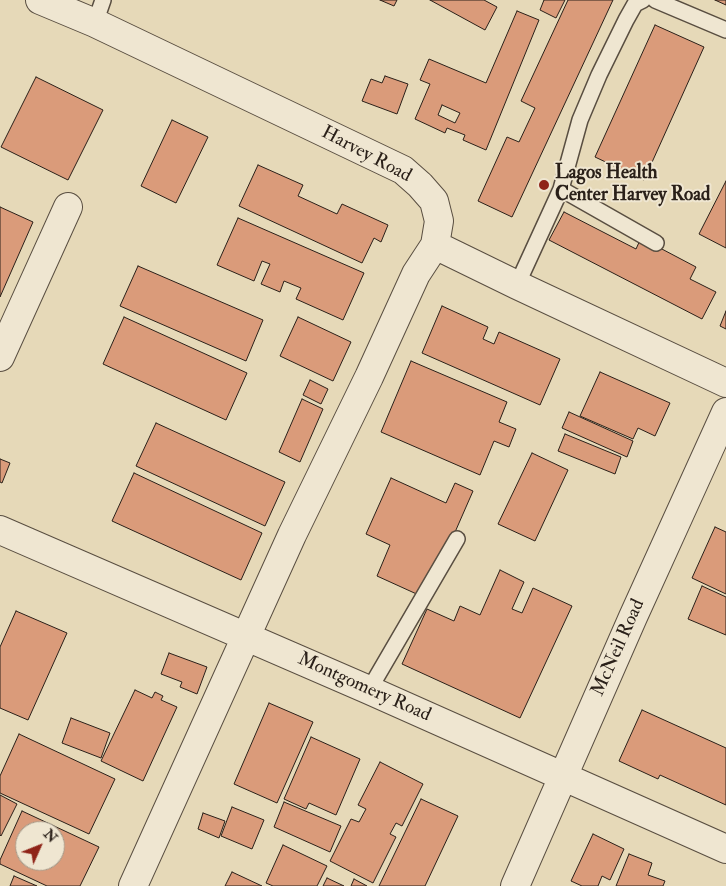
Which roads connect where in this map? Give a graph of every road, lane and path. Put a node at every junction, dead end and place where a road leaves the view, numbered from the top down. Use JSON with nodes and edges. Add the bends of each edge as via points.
{"nodes":[{"id":1,"x":40,"y":0,"type":"edge"},
{"id":2,"x":643,"y":0,"type":"edge"},
{"id":3,"x":655,"y":0,"type":"edge"},
{"id":4,"x":99,"y":12,"type":"edge"},
{"id":5,"x":726,"y":30,"type":"edge"},
{"id":6,"x":561,"y":188,"type":"junction"},
{"id":7,"x":68,"y":207,"type":"dead end"},
{"id":8,"x":656,"y":242,"type":"dead end"},
{"id":9,"x":435,"y":245,"type":"junction"},
{"id":10,"x":517,"y":285,"type":"junction"},
{"id":11,"x":0,"y":357,"type":"edge"},
{"id":12,"x":726,"y":383,"type":"edge"},
{"id":13,"x":726,"y":412,"type":"edge"},
{"id":14,"x":0,"y":530,"type":"edge"},
{"id":15,"x":457,"y":539,"type":"dead end"},
{"id":16,"x":246,"y":637,"type":"junction"},
{"id":17,"x":369,"y":690,"type":"junction"},
{"id":18,"x":563,"y":777,"type":"junction"},
{"id":19,"x":726,"y":849,"type":"edge"},
{"id":20,"x":133,"y":886,"type":"edge"},
{"id":21,"x":515,"y":886,"type":"edge"}],
"edges":[{"from":1,"to":4,"type":"street","name":"Harvey Road"},
{"from":2,"to":6,"type":"lane","via":[[635,4],[599,76],[580,120]]},
{"from":3,"to":5,"type":"lane"},
{"from":4,"to":9,"type":"street","name":"Harvey Road","via":[[403,170],[434,201],[439,221]]},
{"from":6,"to":8,"type":"lane"},
{"from":6,"to":10,"type":"lane"},
{"from":7,"to":11,"type":"street"},
{"from":9,"to":10,"type":"street"},
{"from":9,"to":16,"type":"street","via":[[416,274]]},
{"from":10,"to":12,"type":"street"},
{"from":13,"to":18,"type":"street","name":"McNeil Road"},
{"from":14,"to":16,"type":"street","name":"Montgomery Road"},
{"from":15,"to":17,"type":"lane"},
{"from":16,"to":17,"type":"street","name":"Montgomery Road"},
{"from":16,"to":20,"type":"street"},
{"from":17,"to":18,"type":"street","name":"Montgomery Road"},
{"from":18,"to":19,"type":"street","name":"Montgomery Road"},
{"from":18,"to":21,"type":"street","name":"McNeil Road"}]}
